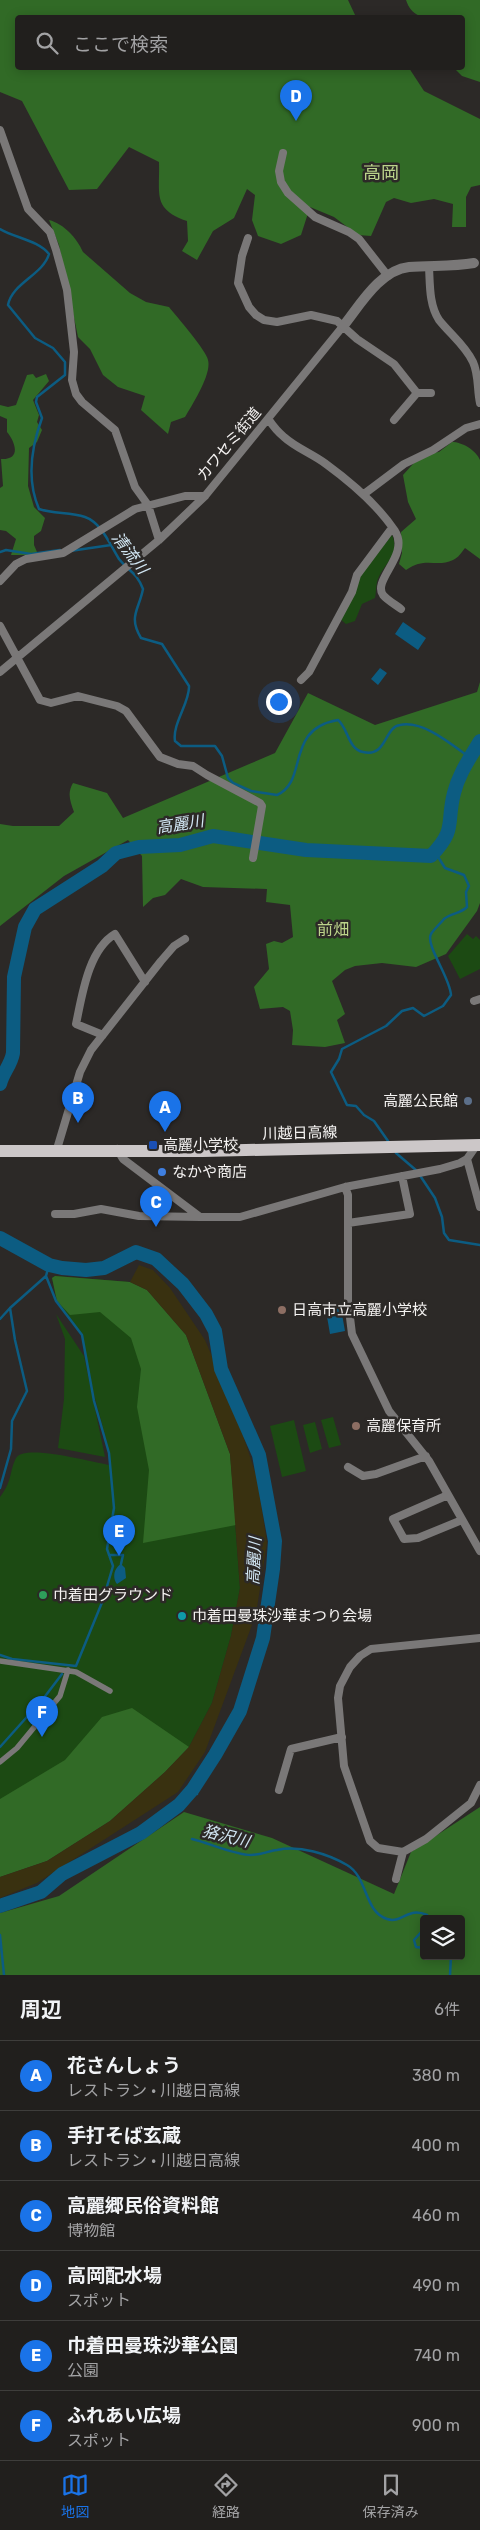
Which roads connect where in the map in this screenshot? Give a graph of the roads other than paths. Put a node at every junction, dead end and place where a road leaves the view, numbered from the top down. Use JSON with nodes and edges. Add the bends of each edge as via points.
{"nodes":[{"id":1,"x":0,"y":130,"type":"edge"},
{"id":2,"x":283,"y":153,"type":"dead end"},
{"id":3,"x":248,"y":238,"type":"dead end"},
{"id":4,"x":477,"y":262,"type":"edge"},
{"id":5,"x":429,"y":267,"type":"junction"},
{"id":6,"x":388,"y":276,"type":"junction"},
{"id":7,"x":344,"y":325,"type":"junction"},
{"id":8,"x":418,"y":393,"type":"junction"},
{"id":9,"x":431,"y":393,"type":"dead end"},
{"id":10,"x":480,"y":404,"type":"edge"},
{"id":11,"x":268,"y":420,"type":"junction"},
{"id":12,"x":394,"y":420,"type":"dead end"},
{"id":13,"x":480,"y":424,"type":"edge"},
{"id":14,"x":364,"y":494,"type":"junction"},
{"id":15,"x":205,"y":496,"type":"junction"},
{"id":16,"x":148,"y":504,"type":"junction"},
{"id":17,"x":392,"y":528,"type":"junction"},
{"id":18,"x":159,"y":540,"type":"junction"},
{"id":19,"x":0,"y":581,"type":"edge"},
{"id":20,"x":401,"y":609,"type":"dead end"},
{"id":21,"x":0,"y":626,"type":"edge"},
{"id":22,"x":16,"y":659,"type":"junction"},
{"id":23,"x":0,"y":672,"type":"edge"},
{"id":24,"x":301,"y":680,"type":"dead end"},
{"id":25,"x":253,"y":858,"type":"dead end"},
{"id":26,"x":185,"y":939,"type":"dead end"},
{"id":27,"x":145,"y":982,"type":"junction"},
{"id":28,"x":103,"y":1035,"type":"junction"},
{"id":29,"x":478,"y":1145,"type":"edge"},
{"id":30,"x":0,"y":1150,"type":"edge"},
{"id":31,"x":57,"y":1150,"type":"junction"},
{"id":32,"x":117,"y":1150,"type":"junction"},
{"id":33,"x":467,"y":1159,"type":"junction"},
{"id":34,"x":402,"y":1176,"type":"junction"},
{"id":35,"x":344,"y":1187,"type":"junction"},
{"id":36,"x":480,"y":1207,"type":"edge"},
{"id":37,"x":55,"y":1214,"type":"dead end"},
{"id":38,"x":200,"y":1217,"type":"junction"},
{"id":39,"x":348,"y":1223,"type":"junction"},
{"id":40,"x":426,"y":1456,"type":"junction"},
{"id":41,"x":348,"y":1467,"type":"dead end"},
{"id":42,"x":448,"y":1495,"type":"junction"},
{"id":43,"x":462,"y":1520,"type":"junction"},
{"id":44,"x":480,"y":1551,"type":"edge"},
{"id":45,"x":480,"y":1638,"type":"edge"},
{"id":46,"x":0,"y":1661,"type":"edge"},
{"id":47,"x":68,"y":1670,"type":"junction"},
{"id":48,"x":110,"y":1691,"type":"dead end"},
{"id":49,"x":342,"y":1737,"type":"junction"},
{"id":50,"x":0,"y":1762,"type":"edge"},
{"id":51,"x":480,"y":1785,"type":"edge"},
{"id":52,"x":278,"y":1790,"type":"dead end"},
{"id":53,"x":471,"y":1803,"type":"junction"},
{"id":54,"x":480,"y":1803,"type":"edge"},
{"id":55,"x":403,"y":1852,"type":"junction"},
{"id":56,"x":396,"y":1879,"type":"dead end"}],
"edges":[{"from":1,"to":16,"type":"street","via":[[28,208],[50,232],[56,250],[68,298],[74,352],[72,380],[76,394],[115,430],[135,487]]},
{"from":2,"to":6,"type":"street","via":[[280,182],[288,193],[315,217],[359,239]]},
{"from":3,"to":7,"type":"street","via":[[238,283],[248,307],[256,315],[277,322],[311,315]]},
{"from":4,"to":5,"type":"street","name":"カワセミ街道"},
{"from":5,"to":6,"type":"street","name":"カワセミ街道","via":[[404,268]]},
{"from":5,"to":10,"type":"street","via":[[434,311],[472,362]]},
{"from":6,"to":7,"type":"street","name":"カワセミ街道"},
{"from":7,"to":8,"type":"street","via":[[357,339],[394,364]]},
{"from":7,"to":11,"type":"street","name":"カワセミ街道"},
{"from":8,"to":9,"type":"street"},
{"from":8,"to":12,"type":"street"},
{"from":11,"to":14,"type":"street","via":[[284,438],[325,463]]},
{"from":11,"to":15,"type":"street","name":"カワセミ街道"},
{"from":13,"to":14,"type":"street","via":[[466,428],[404,464]]},
{"from":14,"to":17,"type":"street"},
{"from":15,"to":16,"type":"street","via":[[185,496]]},
{"from":15,"to":18,"type":"street","name":"カワセミ街道"},
{"from":16,"to":18,"type":"street"},
{"from":16,"to":19,"type":"street","via":[[63,553],[26,559],[16,564]]},
{"from":17,"to":20,"type":"street","via":[[399,542],[398,553],[381,590],[383,596]]},
{"from":17,"to":24,"type":"street","via":[[357,576],[352,592],[310,672]]},
{"from":18,"to":22,"type":"street","name":"カワセミ街道"},
{"from":21,"to":22,"type":"street"},
{"from":22,"to":23,"type":"street","name":"カワセミ街道"},
{"from":22,"to":25,"type":"street","via":[[40,700],[51,703],[78,696],[117,706],[126,712],[160,757],[194,766],[260,803]]},
{"from":26,"to":27,"type":"street","via":[[174,946]]},
{"from":27,"to":28,"type":"street"},
{"from":27,"to":28,"type":"street","via":[[115,934],[108,938],[88,970],[76,1024]]},
{"from":28,"to":31,"type":"street","via":[[80,1072]]},
{"from":29,"to":32,"type":"main road","name":"川越日高線"},
{"from":29,"to":33,"type":"street"},
{"from":30,"to":31,"type":"main road","name":"川越日高線"},
{"from":31,"to":32,"type":"main road","name":"川越日高線"},
{"from":32,"to":38,"type":"street","via":[[123,1159]]},
{"from":33,"to":34,"type":"street","via":[[440,1169]]},
{"from":33,"to":36,"type":"street"},
{"from":34,"to":35,"type":"street"},
{"from":34,"to":39,"type":"street","via":[[410,1214]]},
{"from":35,"to":38,"type":"street","via":[[240,1217]]},
{"from":35,"to":39,"type":"street","via":[[348,1194]]},
{"from":37,"to":38,"type":"street","via":[[74,1214],[100,1208],[139,1216]]},
{"from":39,"to":40,"type":"street","via":[[348,1300],[352,1334],[389,1411]]},
{"from":40,"to":41,"type":"street","via":[[363,1476]]},
{"from":40,"to":42,"type":"street"},
{"from":42,"to":43,"type":"street"},
{"from":42,"to":43,"type":"street","via":[[394,1519],[404,1539],[418,1538]]},
{"from":43,"to":44,"type":"street"},
{"from":45,"to":49,"type":"street","via":[[384,1647],[371,1649],[360,1656],[340,1686]]},
{"from":46,"to":47,"type":"street"},
{"from":47,"to":48,"type":"street"},
{"from":47,"to":50,"type":"street","via":[[60,1696],[17,1748]]},
{"from":49,"to":52,"type":"street","via":[[291,1749]]},
{"from":49,"to":55,"type":"street","via":[[344,1766],[370,1842],[378,1848]]},
{"from":51,"to":53,"type":"street"},
{"from":53,"to":54,"type":"street"},
{"from":53,"to":55,"type":"street","via":[[426,1839]]},
{"from":55,"to":56,"type":"street"}]}
